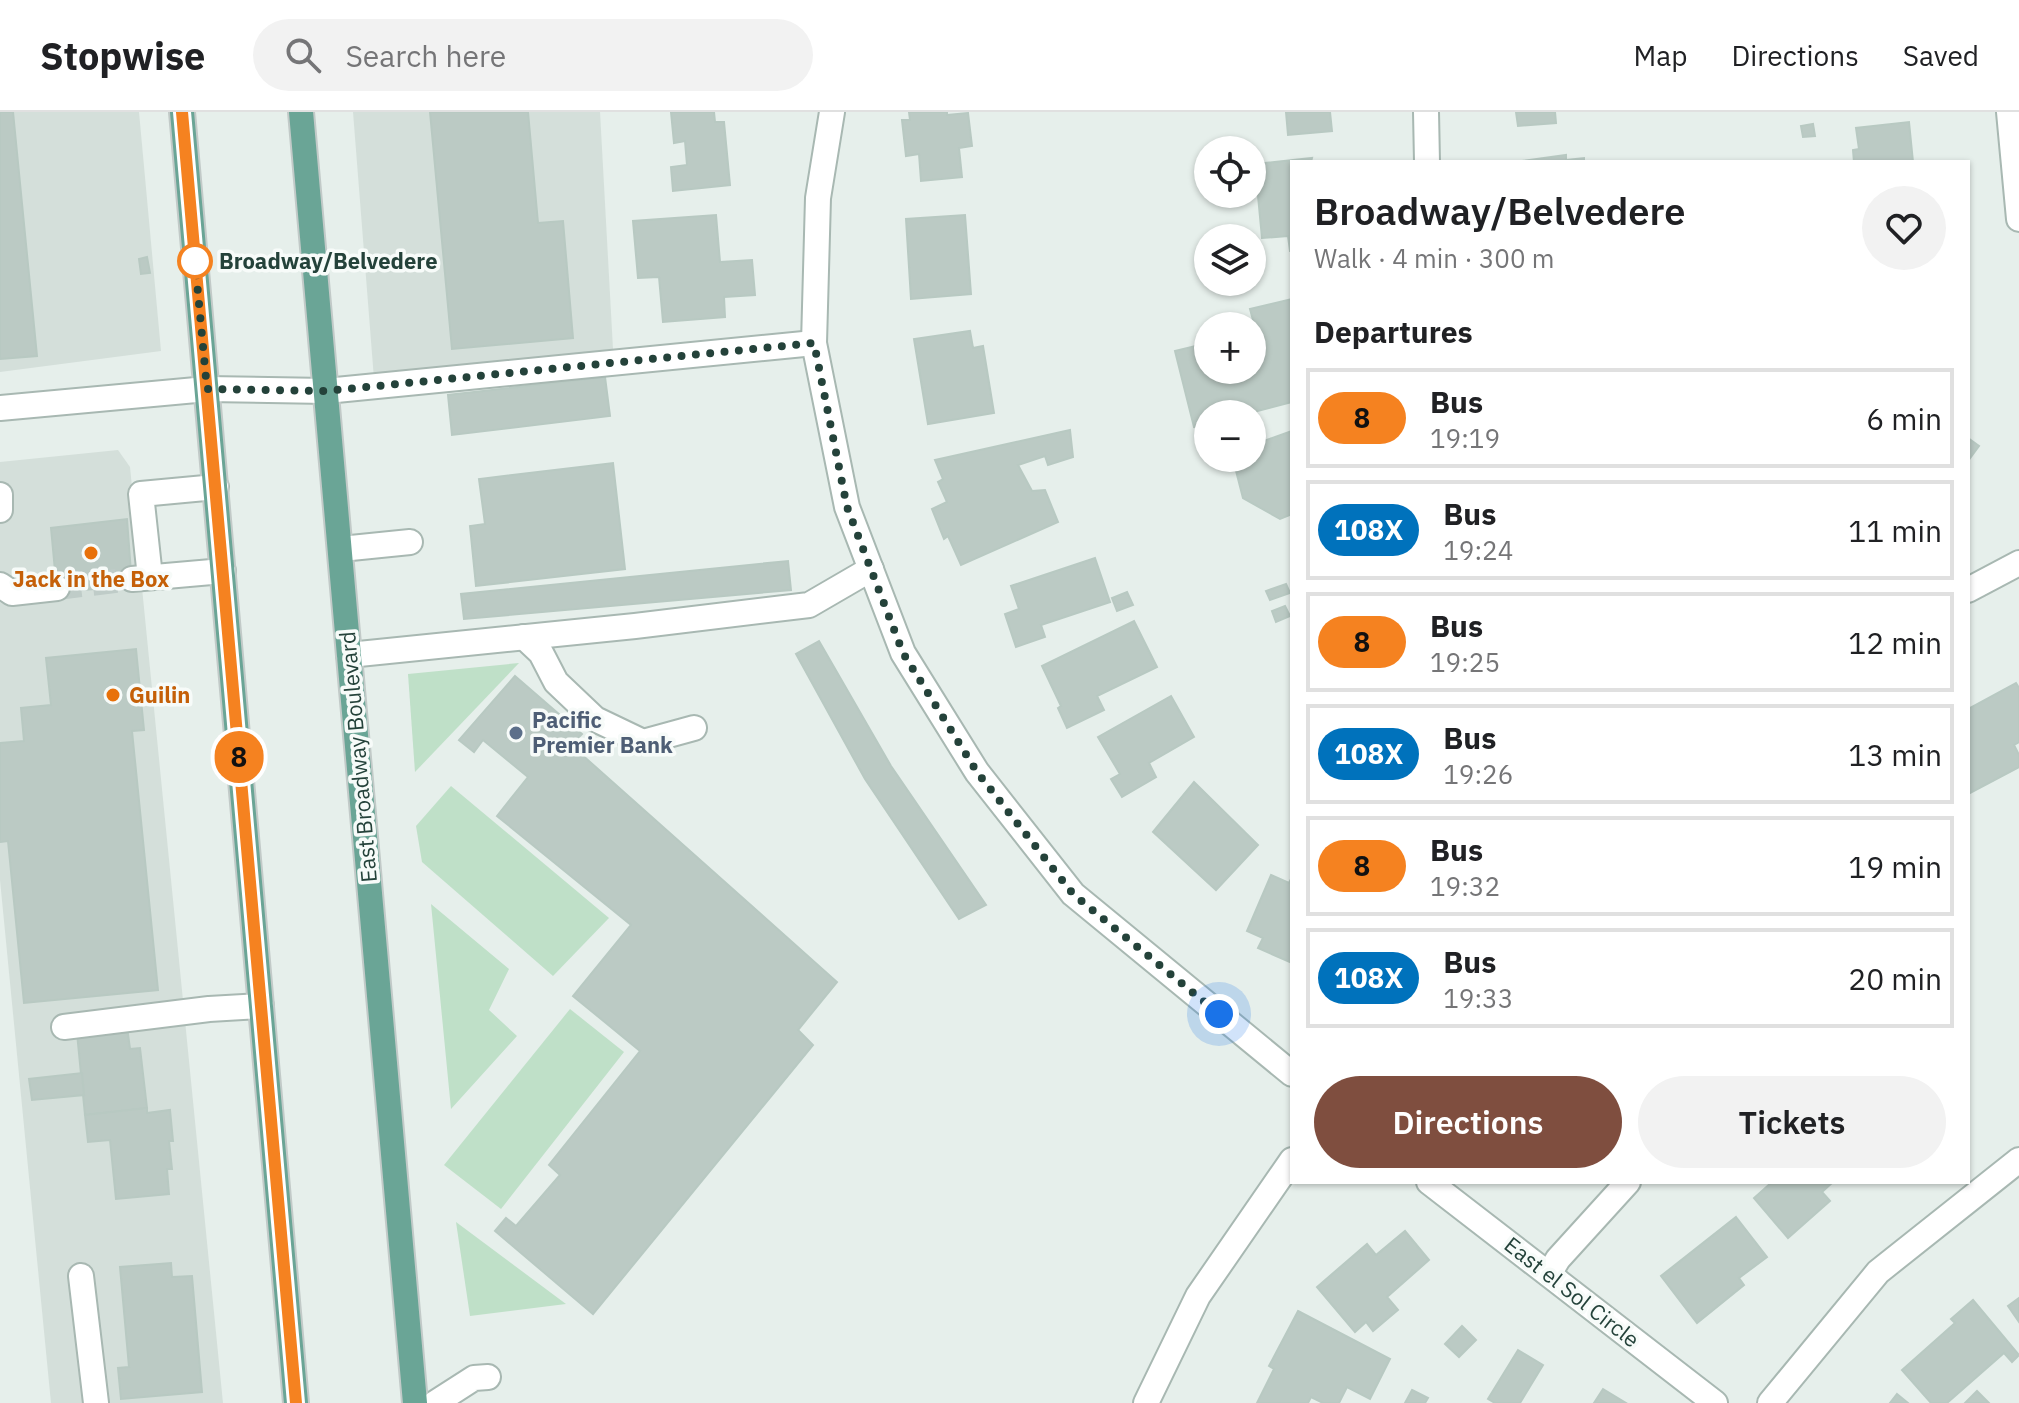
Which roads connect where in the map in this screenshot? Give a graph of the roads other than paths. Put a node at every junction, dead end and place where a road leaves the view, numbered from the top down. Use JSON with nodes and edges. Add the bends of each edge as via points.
{"nodes":[{"id":1,"x":182,"y":112,"type":"edge"},
{"id":2,"x":301,"y":112,"type":"edge"},
{"id":3,"x":832,"y":112,"type":"edge"},
{"id":4,"x":1426,"y":112,"type":"edge"},
{"id":5,"x":2009,"y":112,"type":"edge"},
{"id":6,"x":1427,"y":160,"type":"edge"},
{"id":7,"x":2019,"y":219,"type":"edge"},
{"id":8,"x":814,"y":343,"type":"junction"},
{"id":9,"x":207,"y":389,"type":"junction"},
{"id":10,"x":326,"y":391,"type":"junction"},
{"id":11,"x":0,"y":408,"type":"edge"},
{"id":12,"x":216,"y":487,"type":"junction"},
{"id":13,"x":410,"y":542,"type":"dead end"},
{"id":14,"x":341,"y":549,"type":"junction"},
{"id":15,"x":2019,"y":563,"type":"edge"},
{"id":16,"x":871,"y":569,"type":"junction"},
{"id":17,"x":223,"y":571,"type":"junction"},
{"id":18,"x":0,"y":585,"type":"edge"},
{"id":19,"x":57,"y":588,"type":"tunnel mouth"},
{"id":20,"x":1970,"y":589,"type":"edge"},
{"id":21,"x":524,"y":637,"type":"junction"},
{"id":22,"x":349,"y":655,"type":"junction"},
{"id":23,"x":694,"y":728,"type":"dead end"},
{"id":24,"x":261,"y":1006,"type":"junction"},
{"id":25,"x":64,"y":1027,"type":"dead end"},
{"id":26,"x":1290,"y":1072,"type":"edge"},
{"id":27,"x":2019,"y":1160,"type":"edge"},
{"id":28,"x":1290,"y":1163,"type":"edge"},
{"id":29,"x":1432,"y":1184,"type":"edge"},
{"id":30,"x":1626,"y":1184,"type":"edge"},
{"id":31,"x":1549,"y":1274,"type":"junction"},
{"id":32,"x":81,"y":1276,"type":"dead end"},
{"id":33,"x":488,"y":1377,"type":"dead end"},
{"id":34,"x":96,"y":1403,"type":"edge"},
{"id":35,"x":296,"y":1403,"type":"edge"},
{"id":36,"x":415,"y":1403,"type":"edge"},
{"id":37,"x":435,"y":1403,"type":"edge"},
{"id":38,"x":1146,"y":1403,"type":"edge"},
{"id":39,"x":1715,"y":1403,"type":"edge"},
{"id":40,"x":1770,"y":1403,"type":"edge"}],
"edges":[{"from":1,"to":9,"type":"main road"},
{"from":2,"to":10,"type":"main road","name":"East Broadway Boulevard"},
{"from":3,"to":8,"type":"street","via":[[818,198]]},
{"from":4,"to":6,"type":"street"},
{"from":5,"to":7,"type":"street"},
{"from":8,"to":10,"type":"street"},
{"from":8,"to":16,"type":"street","via":[[847,507]]},
{"from":9,"to":10,"type":"street"},
{"from":9,"to":11,"type":"street"},
{"from":9,"to":12,"type":"main road"},
{"from":10,"to":14,"type":"main road","name":"East Broadway Boulevard"},
{"from":12,"to":17,"type":"main road"},
{"from":12,"to":17,"type":"street","via":[[141,494],[141,578]]},
{"from":13,"to":14,"type":"street"},
{"from":14,"to":22,"type":"main road","name":"East Broadway Boulevard"},
{"from":15,"to":20,"type":"street"},
{"from":16,"to":21,"type":"street","via":[[809,605]]},
{"from":16,"to":26,"type":"street","via":[[903,653],[968,759],[1073,894]]},
{"from":17,"to":24,"type":"main road"},
{"from":18,"to":19,"type":"street","via":[[12,593]]},
{"from":21,"to":22,"type":"street"},
{"from":21,"to":23,"type":"street","via":[[541,653],[556,682],[595,719],[643,742]]},
{"from":22,"to":36,"type":"main road","name":"East Broadway Boulevard"},
{"from":24,"to":25,"type":"street"},
{"from":24,"to":35,"type":"main road"},
{"from":27,"to":40,"type":"street","via":[[1878,1272]]},
{"from":28,"to":38,"type":"street","via":[[1198,1296]]},
{"from":29,"to":31,"type":"street","name":"East el Sol Circle"},
{"from":30,"to":31,"type":"street"},
{"from":31,"to":39,"type":"street","name":"East el Sol Circle"},
{"from":32,"to":34,"type":"street"},
{"from":33,"to":37,"type":"street","via":[[474,1378]]}]}
